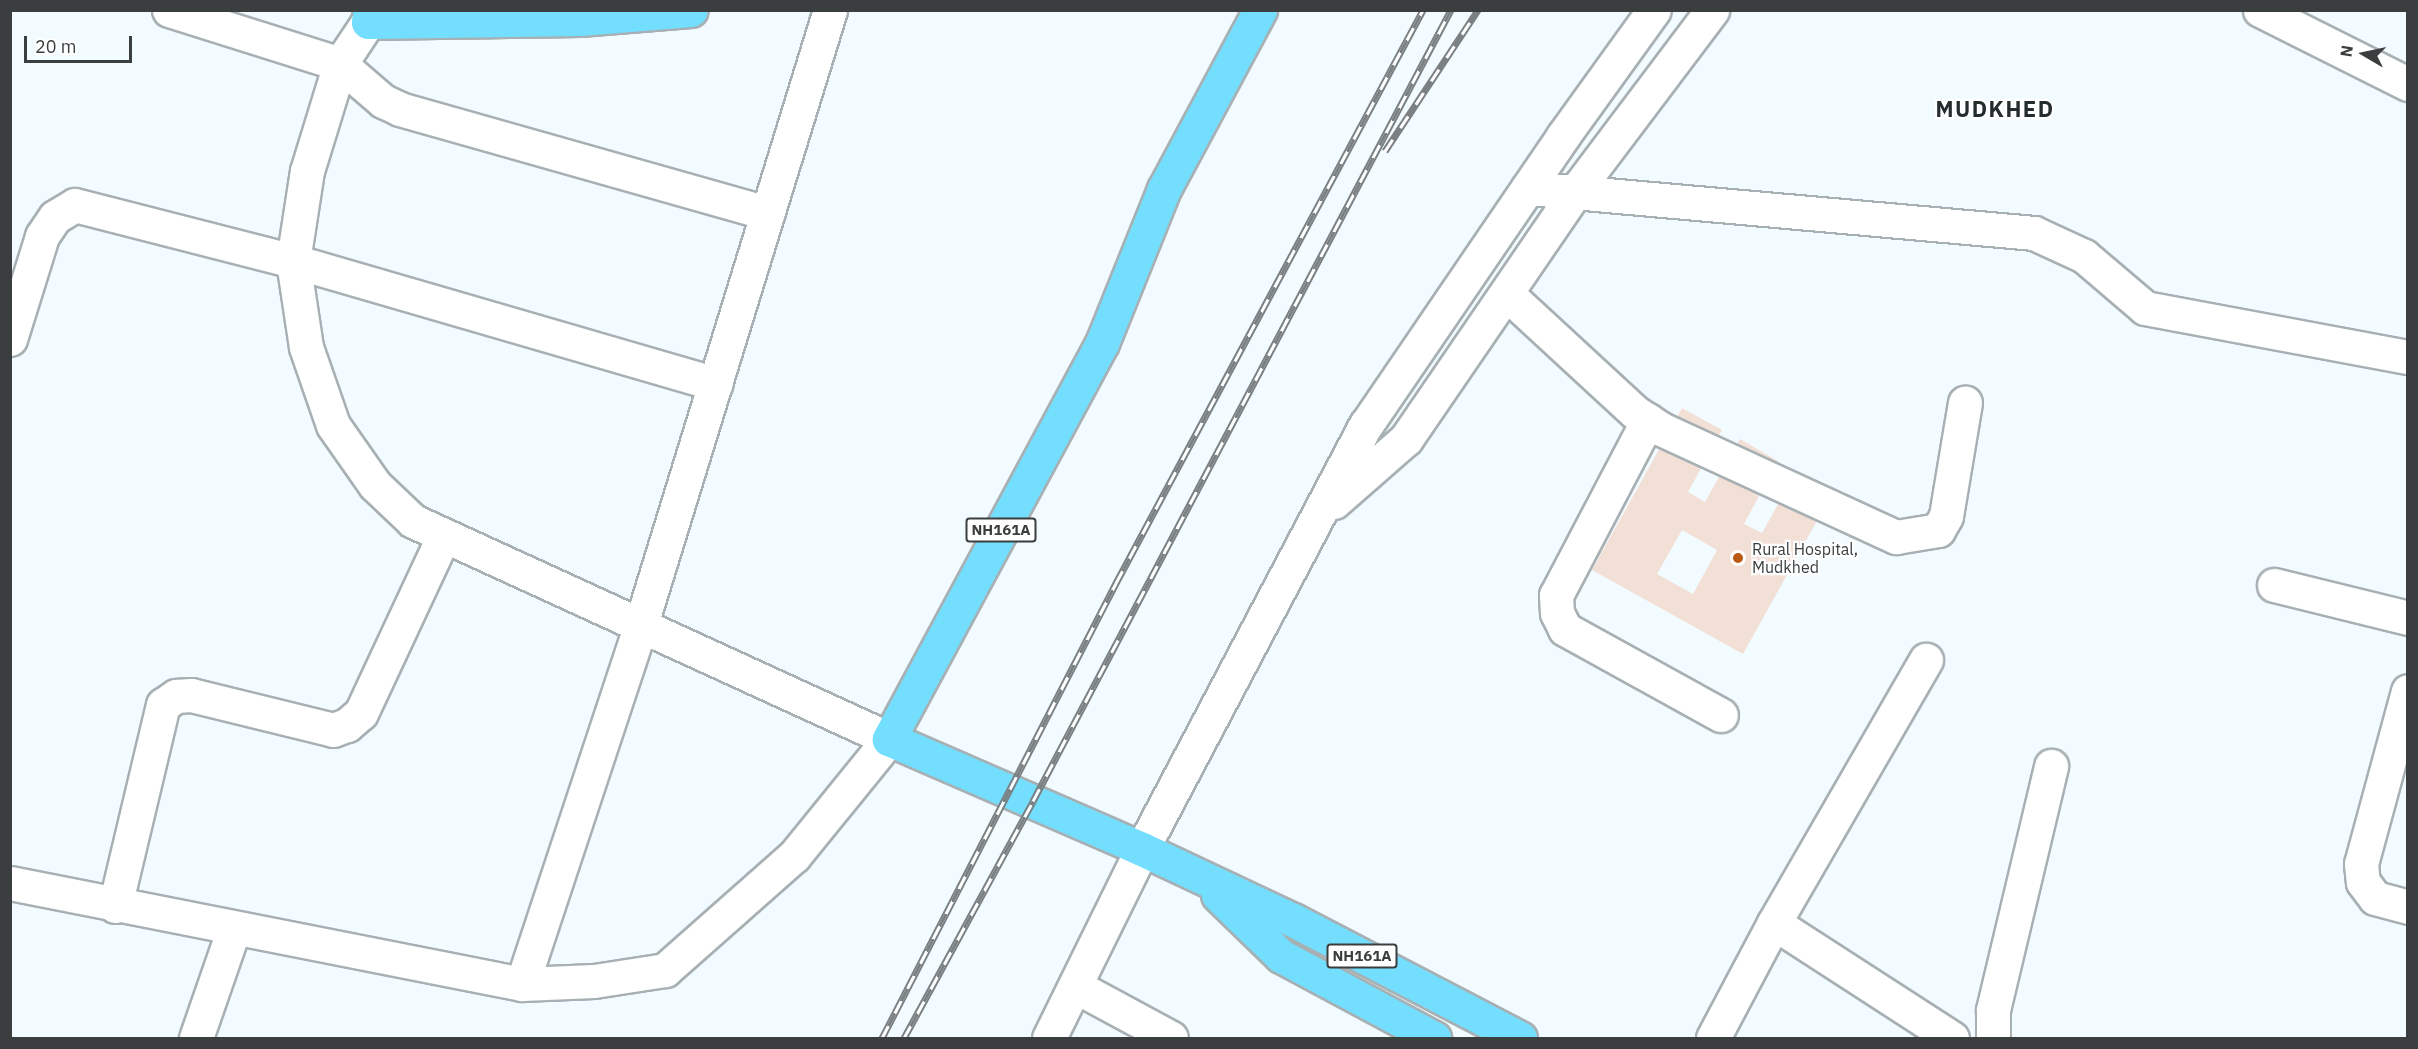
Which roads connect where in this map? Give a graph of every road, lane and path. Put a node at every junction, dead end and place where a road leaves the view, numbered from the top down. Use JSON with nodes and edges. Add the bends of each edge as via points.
{"nodes":[{"id":1,"x":170,"y":10,"type":"edge"},
{"id":2,"x":691,"y":10,"type":"edge"},
{"id":3,"x":830,"y":10,"type":"edge"},
{"id":4,"x":1260,"y":10,"type":"edge"},
{"id":5,"x":1654,"y":10,"type":"edge"},
{"id":6,"x":1712,"y":10,"type":"edge"},
{"id":7,"x":2260,"y":10,"type":"edge"},
{"id":8,"x":369,"y":16,"type":"edge"},
{"id":9,"x":340,"y":64,"type":"junction"},
{"id":10,"x":2408,"y":84,"type":"edge"},
{"id":11,"x":1528,"y":188,"type":"junction"},
{"id":12,"x":1575,"y":192,"type":"junction"},
{"id":13,"x":768,"y":213,"type":"junction"},
{"id":14,"x":293,"y":261,"type":"junction"},
{"id":15,"x":1507,"y":294,"type":"junction"},
{"id":16,"x":10,"y":339,"type":"edge"},
{"id":17,"x":2408,"y":357,"type":"edge"},
{"id":18,"x":715,"y":384,"type":"junction"},
{"id":19,"x":1965,"y":403,"type":"dead end"},
{"id":20,"x":1648,"y":420,"type":"junction"},
{"id":21,"x":1319,"y":515,"type":"junction"},
{"id":22,"x":444,"y":535,"type":"junction"},
{"id":23,"x":2274,"y":585,"type":"dead end"},
{"id":24,"x":2408,"y":618,"type":"edge"},
{"id":25,"x":641,"y":624,"type":"junction"},
{"id":26,"x":1926,"y":660,"type":"dead end"},
{"id":27,"x":2408,"y":691,"type":"edge"},
{"id":28,"x":1721,"y":715,"type":"dead end"},
{"id":29,"x":889,"y":740,"type":"junction"},
{"id":30,"x":2051,"y":766,"type":"dead end"},
{"id":31,"x":1142,"y":849,"type":"junction"},
{"id":32,"x":1202,"y":880,"type":"junction"},
{"id":33,"x":10,"y":883,"type":"edge"},
{"id":34,"x":115,"y":906,"type":"junction"},
{"id":35,"x":2408,"y":907,"type":"edge"},
{"id":36,"x":1774,"y":923,"type":"junction"},
{"id":37,"x":234,"y":928,"type":"junction"},
{"id":38,"x":522,"y":984,"type":"junction"},
{"id":39,"x":1075,"y":986,"type":"junction"},
{"id":40,"x":196,"y":1038,"type":"edge"},
{"id":41,"x":1049,"y":1038,"type":"edge"},
{"id":42,"x":1171,"y":1038,"type":"edge"},
{"id":43,"x":1434,"y":1038,"type":"edge"},
{"id":44,"x":1520,"y":1038,"type":"edge"},
{"id":45,"x":1713,"y":1038,"type":"edge"},
{"id":46,"x":1952,"y":1038,"type":"edge"},
{"id":47,"x":1993,"y":1038,"type":"edge"}],
"edges":[{"from":1,"to":9,"type":"street"},
{"from":2,"to":8,"type":"highway","via":[[580,19]]},
{"from":3,"to":13,"type":"street"},
{"from":4,"to":29,"type":"highway","number":"NH161A","via":[[1164,189],[1102,344]]},
{"from":5,"to":11,"type":"street"},
{"from":6,"to":12,"type":"street"},
{"from":7,"to":10,"type":"street"},
{"from":8,"to":9,"type":"street"},
{"from":9,"to":13,"type":"street","via":[[383,101],[400,109]]},
{"from":9,"to":14,"type":"street","via":[[307,171]]},
{"from":11,"to":12,"type":"street"},
{"from":11,"to":21,"type":"street","via":[[1366,425]]},
{"from":12,"to":15,"type":"street"},
{"from":12,"to":17,"type":"street","via":[[2034,233],[2084,256],[2145,308]]},
{"from":13,"to":18,"type":"street"},
{"from":14,"to":16,"type":"street","via":[[75,205],[55,217],[42,236]]},
{"from":14,"to":18,"type":"street"},
{"from":14,"to":22,"type":"street","via":[[306,347],[333,425],[375,485],[414,521]]},
{"from":15,"to":20,"type":"street"},
{"from":15,"to":21,"type":"street","via":[[1406,439]]},
{"from":18,"to":25,"type":"street"},
{"from":19,"to":20,"type":"street","via":[[1946,516],[1938,530],[1896,537]]},
{"from":20,"to":28,"type":"street","via":[[1556,595],[1557,613],[1565,629]]},
{"from":21,"to":31,"type":"street"},
{"from":22,"to":25,"type":"street"},
{"from":22,"to":34,"type":"street","via":[[361,712],[347,725],[333,730],[191,695],[177,696],[163,705]]},
{"from":23,"to":24,"type":"street"},
{"from":25,"to":29,"type":"street"},
{"from":25,"to":38,"type":"street"},
{"from":26,"to":36,"type":"street"},
{"from":27,"to":35,"type":"street","via":[[2361,864],[2363,882],[2375,898]]},
{"from":29,"to":31,"type":"highway","number":"NH161A"},
{"from":29,"to":38,"type":"street","via":[[794,856],[665,970],[594,981]]},
{"from":30,"to":47,"type":"street","via":[[1993,1010]]},
{"from":31,"to":32,"type":"highway","number":"NH161A"},
{"from":31,"to":39,"type":"street"},
{"from":32,"to":43,"type":"highway","number":"NH161A","via":[[1281,956]]},
{"from":32,"to":44,"type":"highway","number":"NH161A","via":[[1293,920]]},
{"from":33,"to":34,"type":"street"},
{"from":34,"to":37,"type":"street"},
{"from":36,"to":45,"type":"street"},
{"from":36,"to":46,"type":"street"},
{"from":37,"to":38,"type":"street"},
{"from":37,"to":40,"type":"street"},
{"from":39,"to":41,"type":"street"},
{"from":39,"to":42,"type":"street"}]}
